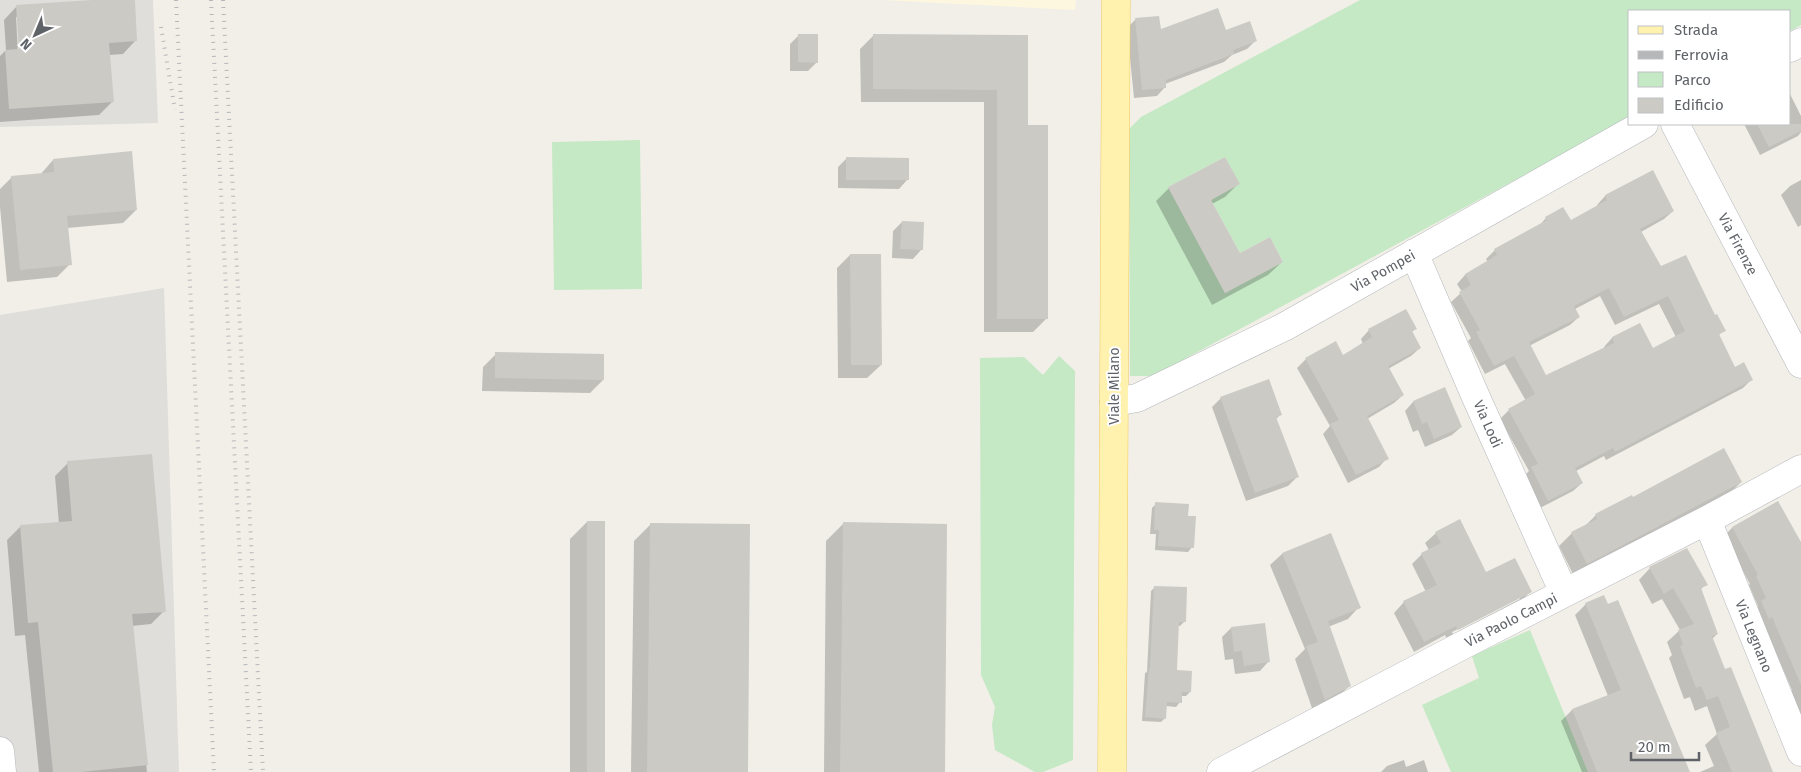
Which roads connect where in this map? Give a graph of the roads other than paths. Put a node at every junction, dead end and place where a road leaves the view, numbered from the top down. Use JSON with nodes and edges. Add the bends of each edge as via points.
{"nodes":[{"id":1,"x":1100,"y":0,"type":"edge"},
{"id":2,"x":1116,"y":0,"type":"edge"},
{"id":3,"x":1642,"y":125,"type":"edge"},
{"id":4,"x":1676,"y":125,"type":"edge"},
{"id":5,"x":1414,"y":253,"type":"junction"},
{"id":6,"x":1801,"y":364,"type":"edge"},
{"id":7,"x":1114,"y":402,"type":"junction"},
{"id":8,"x":1801,"y":469,"type":"edge"},
{"id":9,"x":1707,"y":520,"type":"junction"},
{"id":10,"x":1564,"y":593,"type":"junction"},
{"id":11,"x":0,"y":751,"type":"edge"},
{"id":12,"x":1801,"y":752,"type":"edge"},
{"id":13,"x":2,"y":772,"type":"edge"},
{"id":14,"x":1097,"y":772,"type":"edge"},
{"id":15,"x":1112,"y":772,"type":"edge"},
{"id":16,"x":1222,"y":772,"type":"edge"}],
"edges":[{"from":1,"to":14,"type":"main road","name":"Viale Milano"},
{"from":2,"to":7,"type":"main road","name":"Viale Milano"},
{"from":3,"to":5,"type":"street","name":"Via Pompei"},
{"from":4,"to":6,"type":"street","name":"Via Firenze"},
{"from":5,"to":7,"type":"street","name":"Via Pompei","via":[[1273,332],[1137,398]]},
{"from":5,"to":10,"type":"street","name":"Via Lodi"},
{"from":7,"to":15,"type":"main road","name":"Viale Milano"},
{"from":8,"to":9,"type":"street","name":"Via Paolo Campi"},
{"from":9,"to":10,"type":"street","name":"Via Paolo Campi"},
{"from":9,"to":12,"type":"street","name":"Via Legnano"},
{"from":10,"to":16,"type":"street","name":"Via Paolo Campi"},
{"from":11,"to":13,"type":"street"}]}
